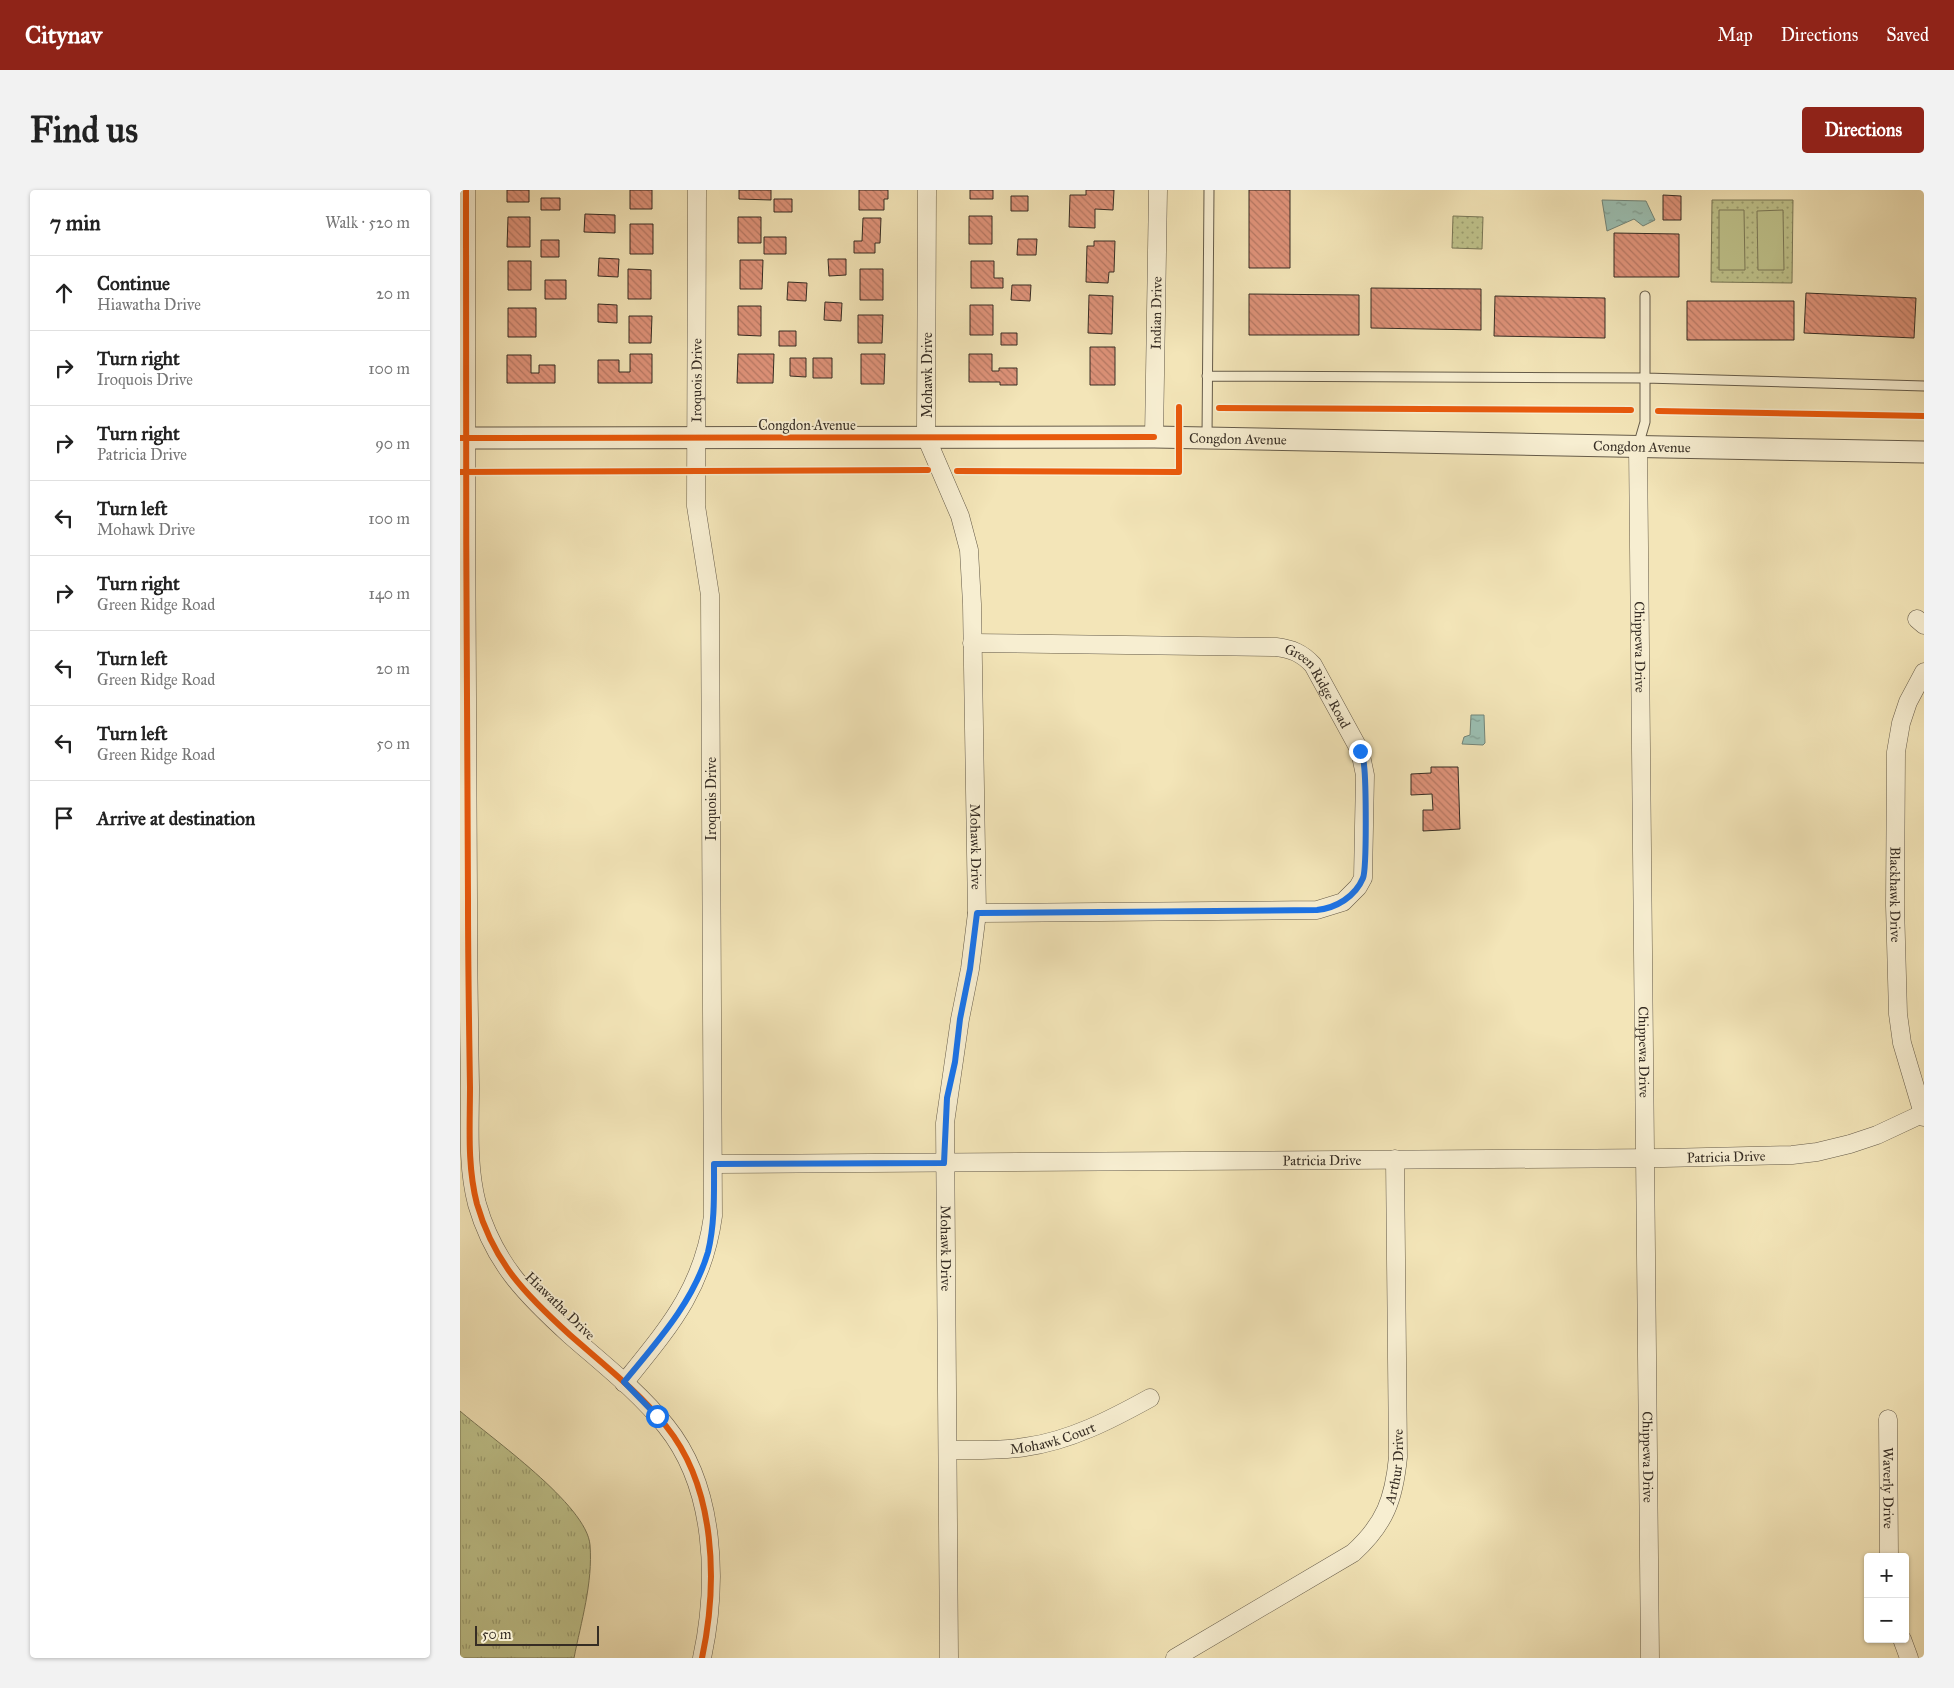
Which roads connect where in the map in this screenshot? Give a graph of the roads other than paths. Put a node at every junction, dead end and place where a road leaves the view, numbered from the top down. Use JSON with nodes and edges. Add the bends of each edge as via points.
{"nodes":[{"id":1,"x":466,"y":190,"type":"edge"},
{"id":2,"x":696,"y":190,"type":"edge"},
{"id":3,"x":927,"y":190,"type":"edge"},
{"id":4,"x":1158,"y":190,"type":"edge"},
{"id":5,"x":1209,"y":190,"type":"edge"},
{"id":6,"x":1645,"y":296,"type":"dead end"},
{"id":7,"x":1208,"y":376,"type":"junction"},
{"id":8,"x":1646,"y":378,"type":"junction"},
{"id":9,"x":1924,"y":386,"type":"edge"},
{"id":10,"x":926,"y":437,"type":"junction"},
{"id":11,"x":1154,"y":437,"type":"junction"},
{"id":12,"x":463,"y":438,"type":"edge"},
{"id":13,"x":696,"y":438,"type":"junction"},
{"id":14,"x":1208,"y":438,"type":"junction"},
{"id":15,"x":1638,"y":446,"type":"junction"},
{"id":16,"x":1924,"y":452,"type":"edge"},
{"id":17,"x":972,"y":643,"type":"junction"},
{"id":18,"x":1924,"y":672,"type":"edge"},
{"id":19,"x":977,"y":913,"type":"junction"},
{"id":20,"x":464,"y":935,"type":"edge"},
{"id":21,"x":1923,"y":1116,"type":"edge"},
{"id":22,"x":1645,"y":1158,"type":"junction"},
{"id":23,"x":1395,"y":1159,"type":"junction"},
{"id":24,"x":944,"y":1163,"type":"junction"},
{"id":25,"x":714,"y":1164,"type":"junction"},
{"id":26,"x":624,"y":1382,"type":"junction"},
{"id":27,"x":1150,"y":1398,"type":"dead end"},
{"id":28,"x":1888,"y":1419,"type":"dead end"},
{"id":29,"x":948,"y":1450,"type":"junction"},
{"id":30,"x":1889,"y":1553,"type":"edge"},
{"id":31,"x":1903,"y":1643,"type":"edge"},
{"id":32,"x":702,"y":1658,"type":"edge"},
{"id":33,"x":949,"y":1658,"type":"edge"},
{"id":34,"x":1175,"y":1658,"type":"edge"},
{"id":35,"x":1650,"y":1658,"type":"edge"},
{"id":36,"x":1909,"y":1658,"type":"edge"}],
"edges":[{"from":1,"to":12,"type":"street","name":"Hiawatha Drive"},
{"from":2,"to":13,"type":"street","name":"Iroquois Drive"},
{"from":3,"to":10,"type":"street","name":"Mohawk Drive"},
{"from":4,"to":11,"type":"street","name":"Indian Drive"},
{"from":5,"to":7,"type":"lane"},
{"from":6,"to":8,"type":"lane"},
{"from":7,"to":8,"type":"lane"},
{"from":7,"to":14,"type":"lane"},
{"from":8,"to":9,"type":"lane"},
{"from":8,"to":15,"type":"lane","via":[[1645,422]]},
{"from":10,"to":11,"type":"street","name":"Congdon Avenue"},
{"from":10,"to":13,"type":"street","name":"Congdon Avenue"},
{"from":10,"to":17,"type":"street","name":"Mohawk Drive","via":[[967,538]]},
{"from":11,"to":14,"type":"street","name":"Congdon Avenue"},
{"from":12,"to":13,"type":"street","name":"Congdon Avenue"},
{"from":12,"to":20,"type":"street","name":"Hiawatha Drive"},
{"from":13,"to":25,"type":"street","name":"Iroquois Drive","via":[[696,506],[710,595]]},
{"from":14,"to":15,"type":"street","name":"Congdon Avenue"},
{"from":15,"to":16,"type":"street","name":"Congdon Avenue"},
{"from":15,"to":22,"type":"street","name":"Chippewa Drive"},
{"from":17,"to":19,"type":"street","name":"Mohawk Drive"},
{"from":17,"to":19,"type":"street","name":"Green Ridge Road","via":[[1276,647],[1292,650],[1313,665],[1360,751],[1364,768],[1363,878],[1349,897],[1330,908]]},
{"from":18,"to":21,"type":"street","name":"Blackhawk Drive","via":[[1908,702],[1896,752],[1895,886],[1898,1014],[1902,1043]]},
{"from":19,"to":24,"type":"street","name":"Mohawk Drive","via":[[947,1098]]},
{"from":20,"to":26,"type":"street","name":"Hiawatha Drive","via":[[471,1168],[484,1225],[498,1256],[526,1293]]},
{"from":21,"to":22,"type":"street","name":"Patricia Drive","via":[[1877,1135],[1817,1152]]},
{"from":22,"to":23,"type":"street","name":"Patricia Drive"},
{"from":22,"to":35,"type":"street","name":"Chippewa Drive"},
{"from":23,"to":24,"type":"street","name":"Patricia Drive"},
{"from":23,"to":34,"type":"street","name":"Arthur Drive","via":[[1398,1457],[1387,1510],[1373,1533],[1353,1553]]},
{"from":24,"to":25,"type":"street","name":"Patricia Drive"},
{"from":24,"to":29,"type":"street","name":"Mohawk Drive"},
{"from":25,"to":26,"type":"street","name":"Iroquois Drive","via":[[711,1236],[696,1282],[670,1325]]},
{"from":26,"to":32,"type":"street","name":"Hiawatha Drive","via":[[672,1434],[687,1459],[701,1496],[708,1530],[710,1575]]},
{"from":27,"to":29,"type":"street","name":"Mohawk Court","via":[[1119,1416],[1046,1443],[1007,1449]]},
{"from":28,"to":30,"type":"street","name":"Waverly Drive"},
{"from":29,"to":33,"type":"street","name":"Mohawk Drive"},
{"from":31,"to":36,"type":"street"}]}
